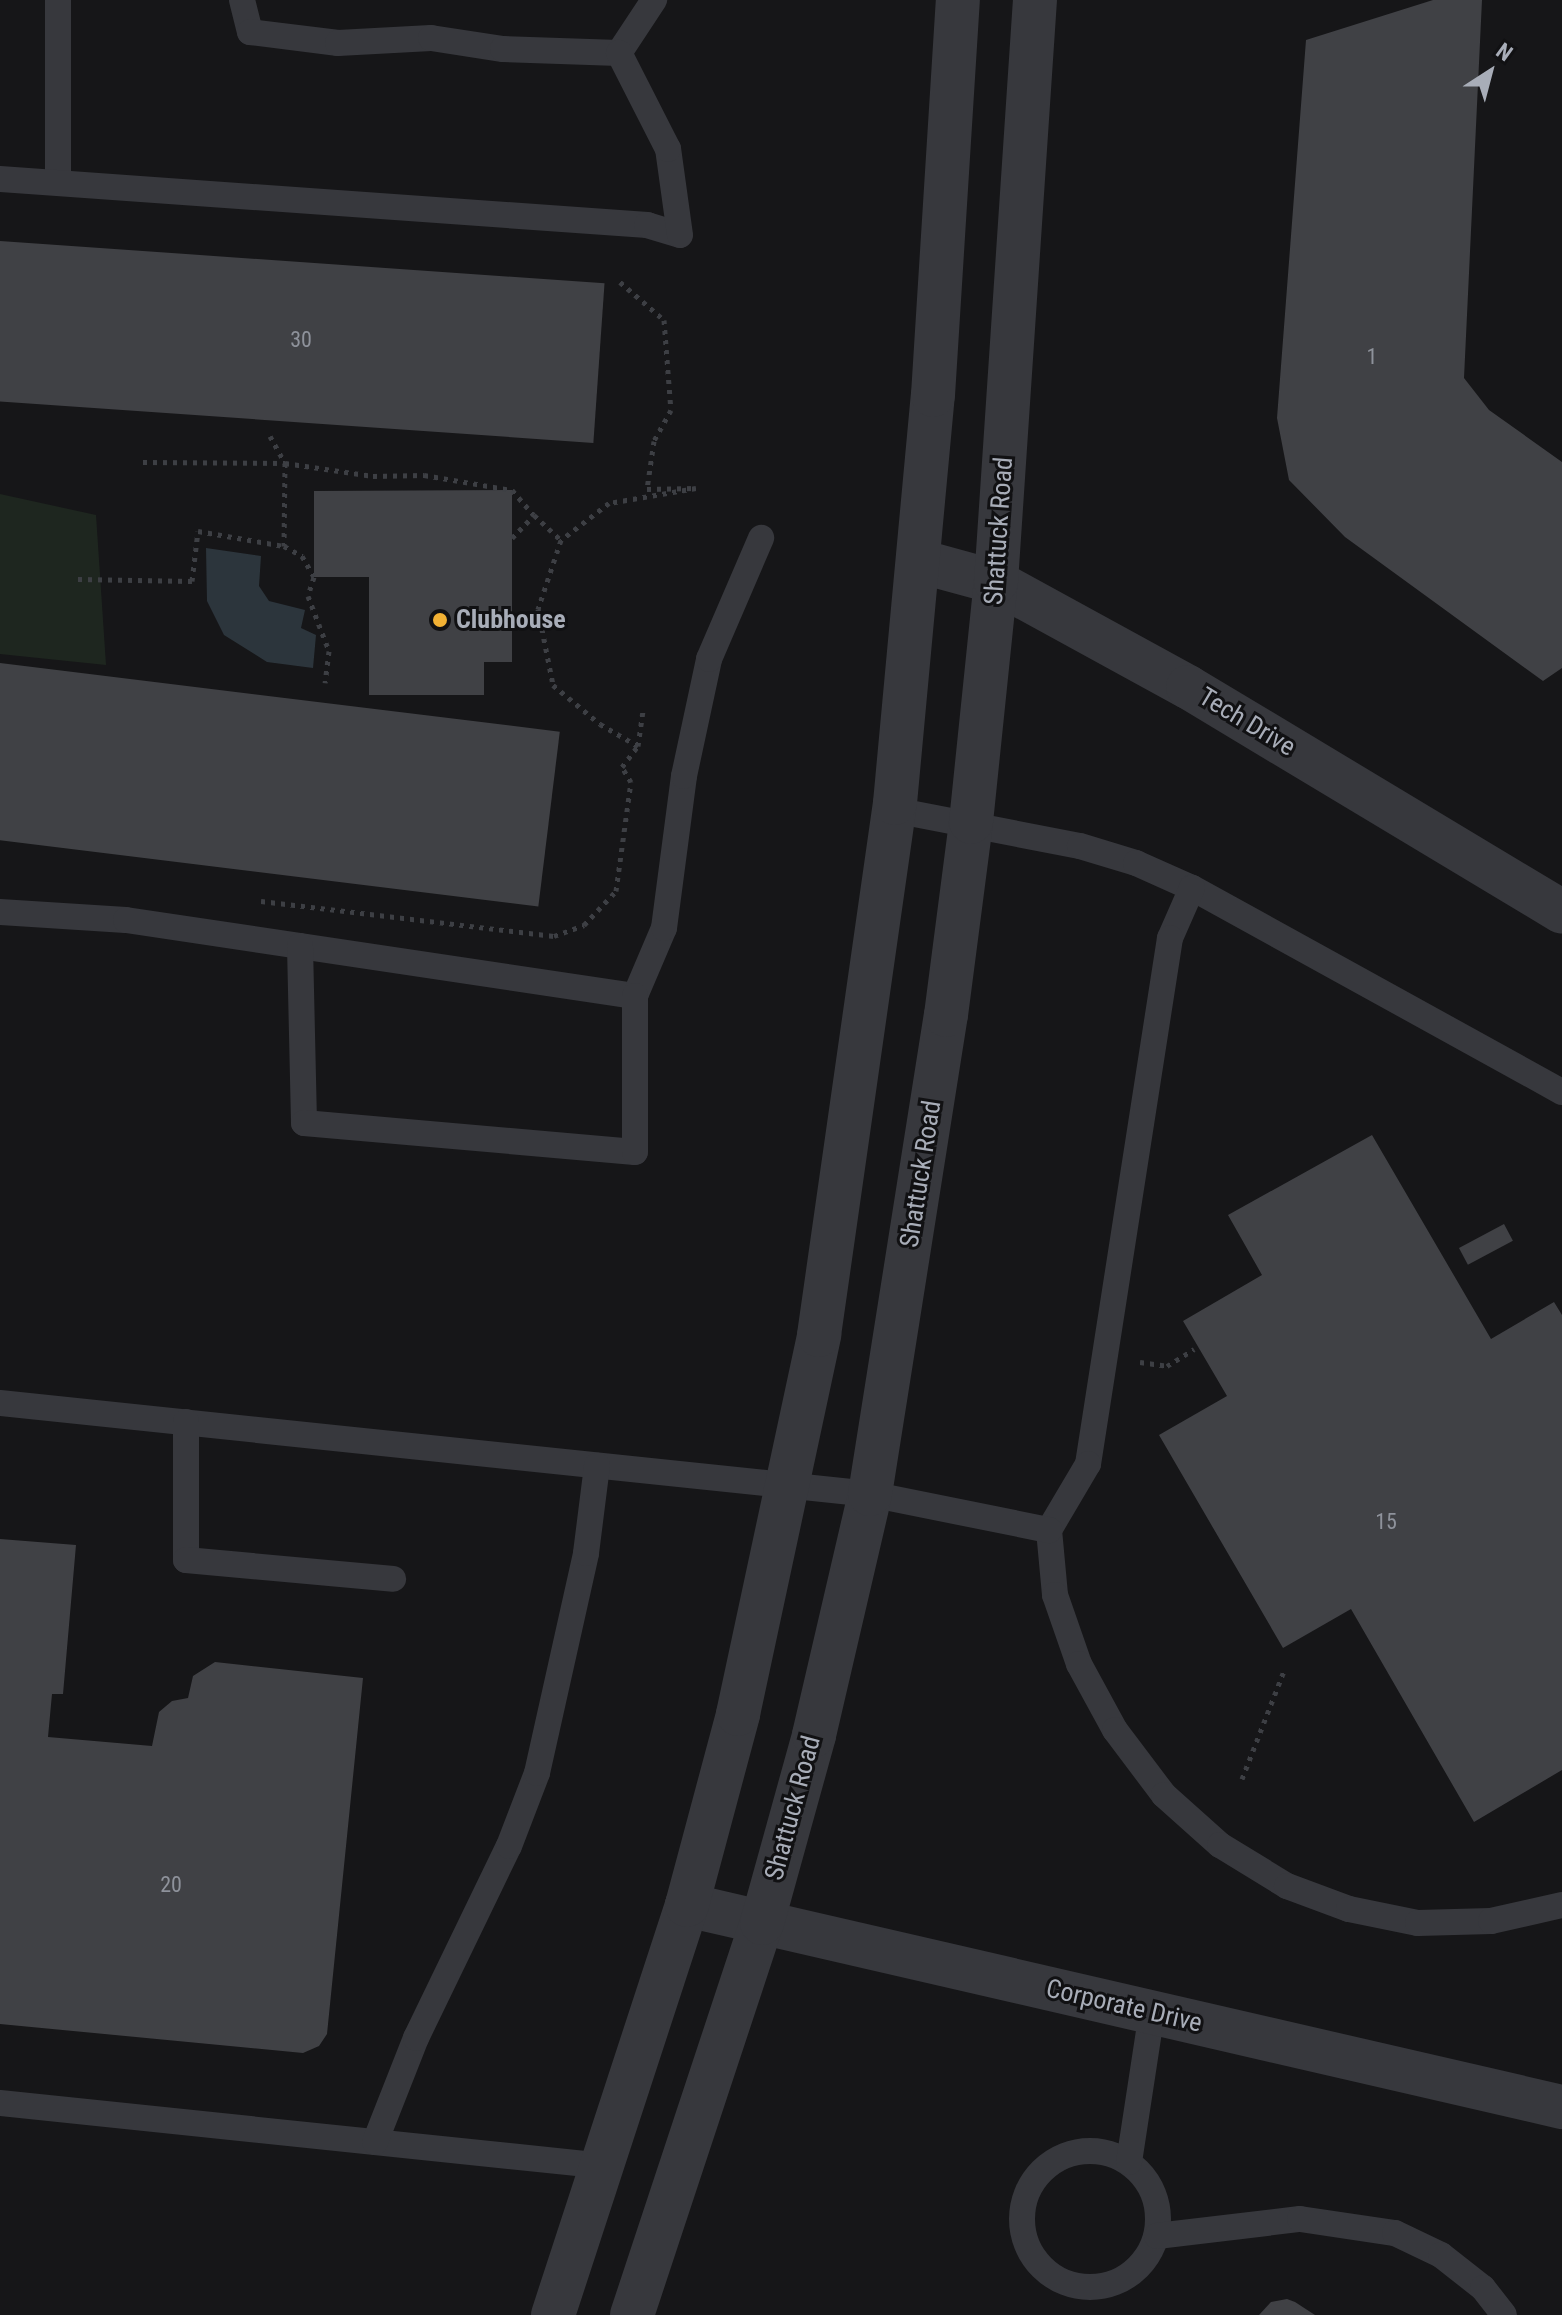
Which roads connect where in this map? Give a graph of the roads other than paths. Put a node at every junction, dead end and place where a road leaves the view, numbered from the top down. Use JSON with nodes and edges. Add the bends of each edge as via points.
{"nodes":[{"id":1,"x":58,"y":0,"type":"edge"},
{"id":2,"x":242,"y":0,"type":"edge"},
{"id":3,"x":654,"y":0,"type":"edge"},
{"id":4,"x":958,"y":0,"type":"edge"},
{"id":5,"x":1035,"y":0,"type":"edge"},
{"id":6,"x":619,"y":53,"type":"junction"},
{"id":7,"x":0,"y":179,"type":"edge"},
{"id":8,"x":58,"y":180,"type":"junction"},
{"id":9,"x":761,"y":538,"type":"dead end"},
{"id":10,"x":919,"y":561,"type":"junction"},
{"id":11,"x":996,"y":582,"type":"junction"},
{"id":12,"x":894,"y":810,"type":"junction"},
{"id":13,"x":971,"y":822,"type":"junction"},
{"id":14,"x":1192,"y":888,"type":"junction"},
{"id":15,"x":0,"y":912,"type":"edge"},
{"id":16,"x":1562,"y":912,"type":"edge"},
{"id":17,"x":300,"y":946,"type":"junction"},
{"id":18,"x":635,"y":996,"type":"junction"},
{"id":19,"x":1562,"y":1092,"type":"edge"},
{"id":20,"x":0,"y":1403,"type":"edge"},
{"id":21,"x":186,"y":1422,"type":"junction"},
{"id":22,"x":597,"y":1466,"type":"junction"},
{"id":23,"x":791,"y":1486,"type":"junction"},
{"id":24,"x":870,"y":1494,"type":"junction"},
{"id":25,"x":1049,"y":1530,"type":"junction"},
{"id":26,"x":393,"y":1579,"type":"dead end"},
{"id":27,"x":687,"y":1905,"type":"junction"},
{"id":28,"x":1562,"y":1905,"type":"edge"},
{"id":29,"x":762,"y":1923,"type":"junction"},
{"id":30,"x":1152,"y":2012,"type":"junction"},
{"id":31,"x":0,"y":2103,"type":"edge"},
{"id":32,"x":1562,"y":2107,"type":"edge"},
{"id":33,"x":375,"y":2142,"type":"junction"},
{"id":34,"x":1129,"y":2162,"type":"junction"},
{"id":35,"x":604,"y":2166,"type":"junction"},
{"id":36,"x":1157,"y":2236,"type":"junction"},
{"id":37,"x":553,"y":2315,"type":"edge"},
{"id":38,"x":632,"y":2315,"type":"edge"},
{"id":39,"x":1504,"y":2315,"type":"edge"}],
"edges":[{"from":1,"to":8,"type":"lane"},
{"from":2,"to":6,"type":"lane","via":[[250,32],[338,43],[431,38],[503,49]]},
{"from":3,"to":6,"type":"lane"},
{"from":4,"to":10,"type":"street"},
{"from":5,"to":11,"type":"street","name":"Shattuck Road"},
{"from":6,"to":8,"type":"lane","via":[[668,149],[680,235],[647,225]]},
{"from":7,"to":8,"type":"lane"},
{"from":9,"to":18,"type":"lane","via":[[709,659],[684,776],[664,928]]},
{"from":10,"to":11,"type":"street","name":"Tech Drive"},
{"from":10,"to":12,"type":"street"},
{"from":11,"to":13,"type":"street","name":"Shattuck Road"},
{"from":11,"to":16,"type":"street","name":"Tech Drive","via":[[1188,687]]},
{"from":12,"to":13,"type":"lane"},
{"from":12,"to":23,"type":"street","via":[[819,1335]]},
{"from":13,"to":14,"type":"lane","via":[[1122,859]]},
{"from":13,"to":24,"type":"street","name":"Shattuck Road"},
{"from":14,"to":19,"type":"lane"},
{"from":14,"to":25,"type":"lane","via":[[1170,938],[1088,1464]]},
{"from":15,"to":17,"type":"lane","via":[[126,920]]},
{"from":17,"to":18,"type":"lane"},
{"from":17,"to":18,"type":"lane","via":[[304,1123],[635,1152]]},
{"from":20,"to":21,"type":"lane"},
{"from":21,"to":22,"type":"lane"},
{"from":21,"to":26,"type":"lane","via":[[186,1560]]},
{"from":22,"to":23,"type":"lane"},
{"from":22,"to":33,"type":"lane","via":[[586,1553],[537,1773],[509,1846],[416,2038]]},
{"from":23,"to":24,"type":"lane"},
{"from":23,"to":27,"type":"street"},
{"from":24,"to":25,"type":"lane"},
{"from":24,"to":29,"type":"street","name":"Shattuck Road","via":[[814,1735]]},
{"from":25,"to":28,"type":"lane","via":[[1055,1595],[1079,1664],[1115,1730],[1164,1795],[1220,1845],[1287,1886],[1349,1909],[1418,1923],[1491,1921]]},
{"from":27,"to":29,"type":"street","name":"Corporate Drive"},
{"from":27,"to":35,"type":"street"},
{"from":29,"to":30,"type":"street","name":"Corporate Drive"},
{"from":29,"to":38,"type":"street","name":"Shattuck Road"},
{"from":30,"to":32,"type":"street","name":"Corporate Drive"},
{"from":30,"to":34,"type":"lane"},
{"from":31,"to":33,"type":"lane"},
{"from":33,"to":35,"type":"lane"},
{"from":34,"to":36,"type":"lane","via":[[1154,2195]]},
{"from":34,"to":36,"type":"lane","via":[[1108,2152],[1085,2151],[1053,2162],[1029,2187],[1022,2232],[1046,2271],[1065,2283],[1088,2287],[1132,2274]]},
{"from":35,"to":37,"type":"street"},
{"from":36,"to":39,"type":"lane","via":[[1300,2219],[1395,2233],[1441,2255],[1483,2288]]}]}
